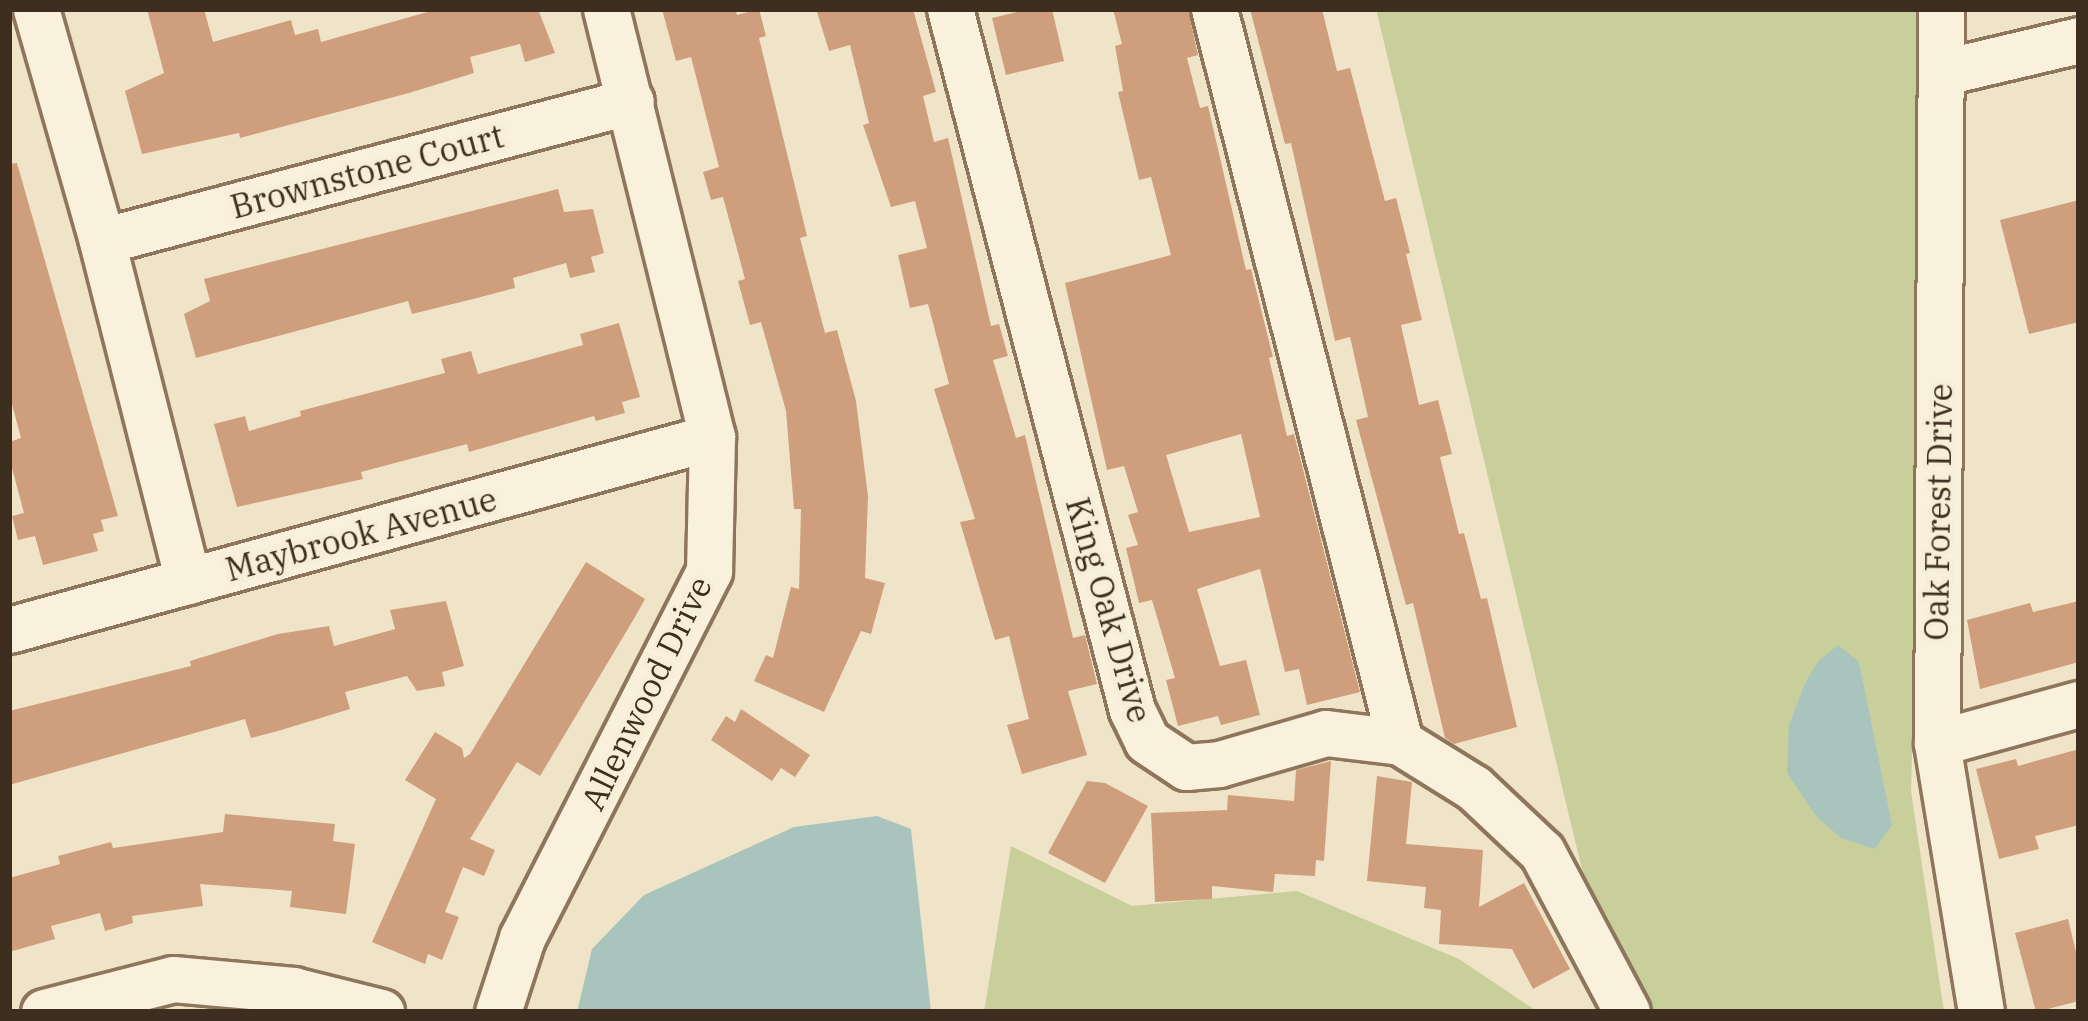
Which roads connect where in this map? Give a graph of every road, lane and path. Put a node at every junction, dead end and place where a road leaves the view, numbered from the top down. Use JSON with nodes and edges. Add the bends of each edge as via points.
{"nodes":[{"id":1,"x":36,"y":9,"type":"edge"},
{"id":2,"x":606,"y":9,"type":"edge"},
{"id":3,"x":950,"y":9,"type":"edge"},
{"id":4,"x":1214,"y":9,"type":"edge"},
{"id":5,"x":1941,"y":9,"type":"edge"},
{"id":6,"x":2079,"y":40,"type":"edge"},
{"id":7,"x":1943,"y":72,"type":"junction"},
{"id":8,"x":631,"y":101,"type":"junction"},
{"id":9,"x":102,"y":242,"type":"junction"},
{"id":10,"x":712,"y":437,"type":"junction"},
{"id":11,"x":188,"y":581,"type":"junction"},
{"id":12,"x":9,"y":630,"type":"edge"},
{"id":13,"x":2079,"y":704,"type":"edge"},
{"id":14,"x":1400,"y":742,"type":"junction"},
{"id":15,"x":1937,"y":743,"type":"junction"},
{"id":16,"x":44,"y":1012,"type":"edge"},
{"id":17,"x":381,"y":1012,"type":"edge"},
{"id":18,"x":498,"y":1012,"type":"edge"},
{"id":19,"x":1627,"y":1012,"type":"edge"},
{"id":20,"x":1981,"y":1012,"type":"edge"}],
"edges":[{"from":1,"to":9,"type":"street"},
{"from":2,"to":8,"type":"street","name":"Allenwood Drive"},
{"from":3,"to":14,"type":"street","name":"King Oak Drive","via":[[1132,710],[1147,741],[1186,767],[1326,733]]},
{"from":4,"to":14,"type":"street"},
{"from":5,"to":7,"type":"street","name":"Oak Forest Drive"},
{"from":6,"to":7,"type":"street"},
{"from":7,"to":15,"type":"street","name":"Oak Forest Drive"},
{"from":8,"to":9,"type":"street","name":"Brownstone Court"},
{"from":8,"to":10,"type":"street","name":"Allenwood Drive"},
{"from":9,"to":11,"type":"street"},
{"from":10,"to":11,"type":"street","name":"Maybrook Avenue"},
{"from":10,"to":18,"type":"street","name":"Allenwood Drive","via":[[709,571],[522,938]]},
{"from":11,"to":12,"type":"street","name":"Maybrook Avenue"},
{"from":13,"to":15,"type":"street"},
{"from":14,"to":19,"type":"street","name":"King Oak Drive","via":[[1474,788],[1541,853]]},
{"from":15,"to":20,"type":"street","name":"Oak Forest Drive"},
{"from":16,"to":17,"type":"street","via":[[172,979],[293,990]]}]}
